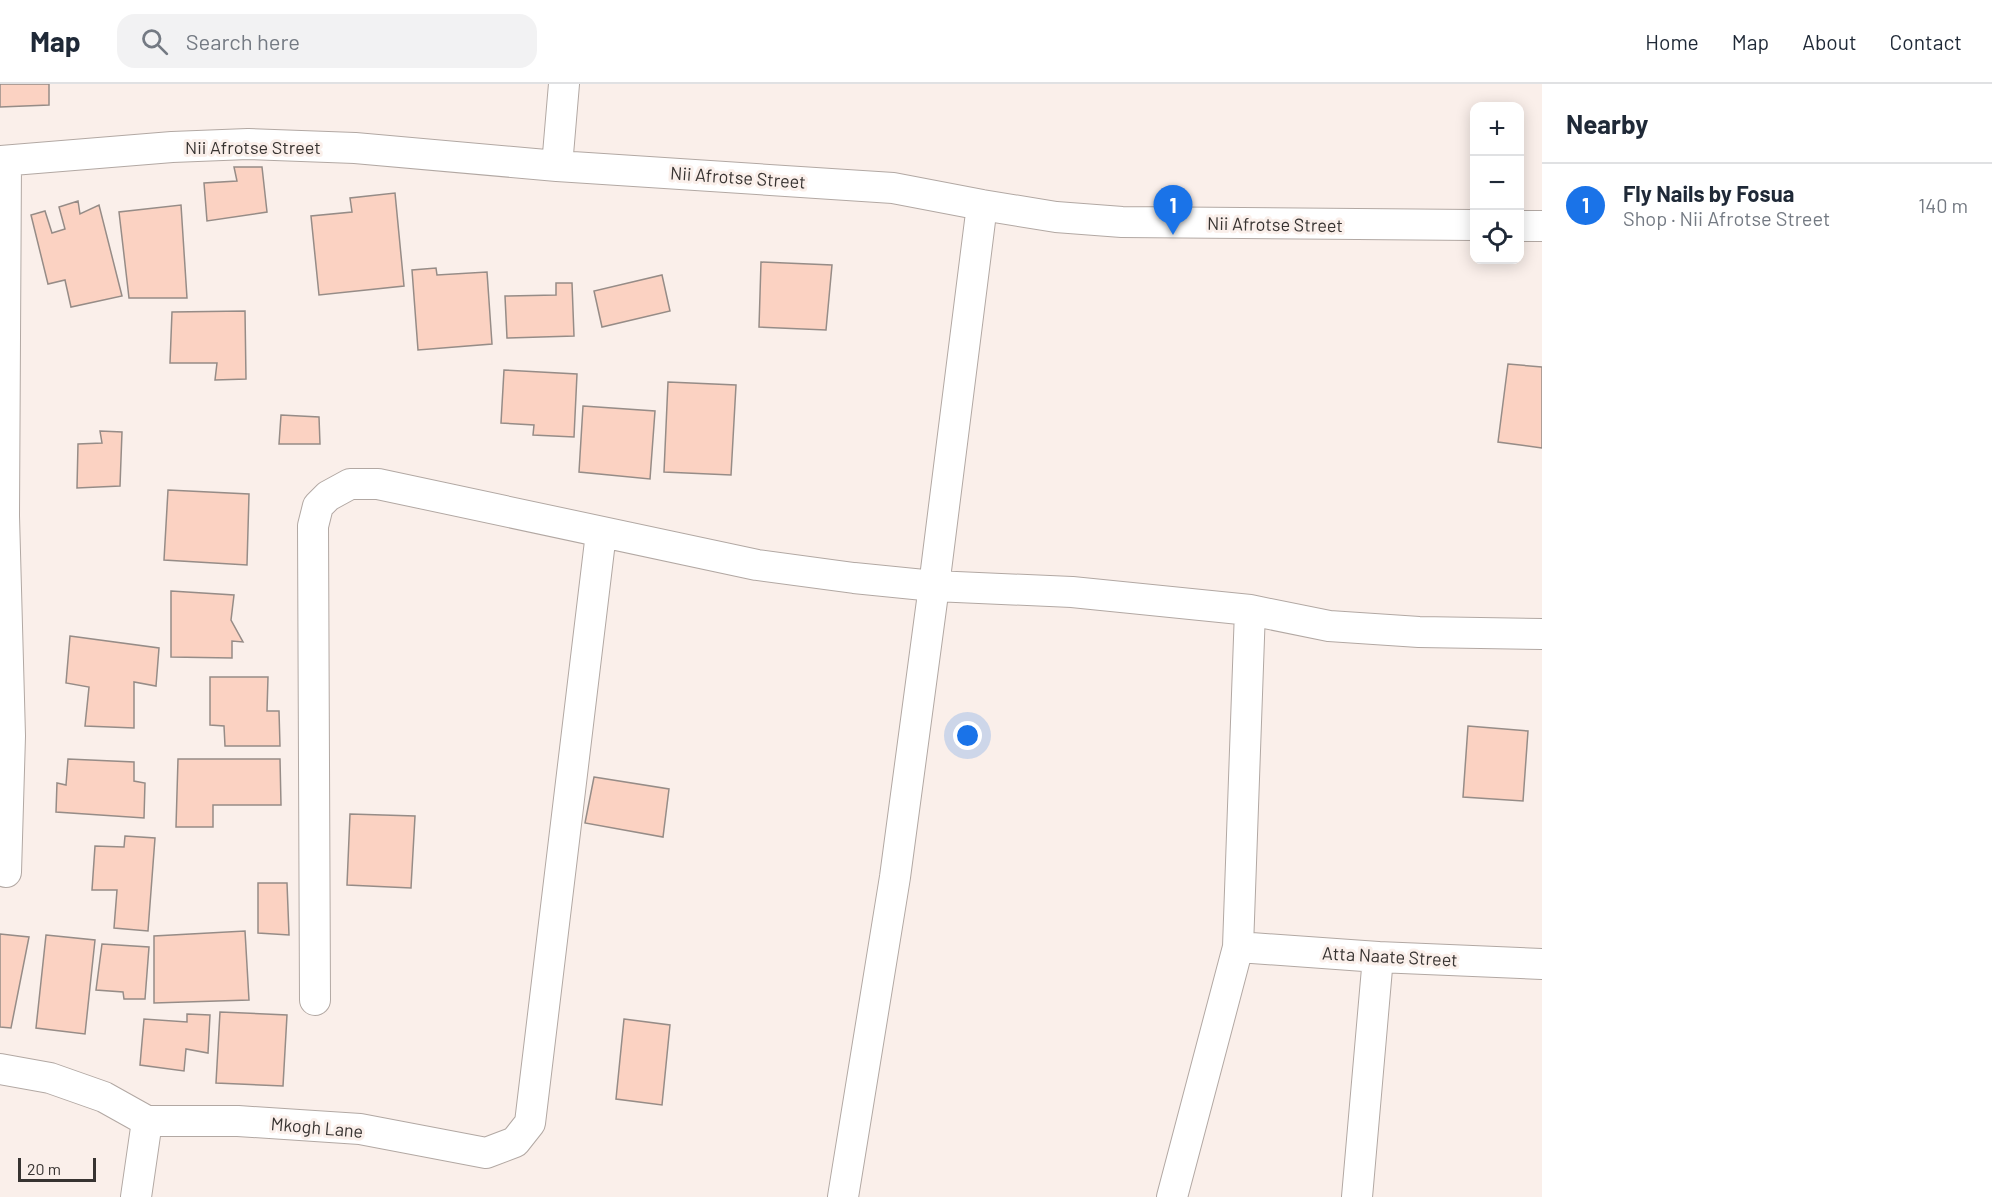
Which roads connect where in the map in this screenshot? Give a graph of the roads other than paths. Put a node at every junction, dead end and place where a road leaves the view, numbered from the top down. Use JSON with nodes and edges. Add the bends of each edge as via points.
{"nodes":[{"id":1,"x":564,"y":84,"type":"edge"},
{"id":2,"x":3,"y":161,"type":"edge"},
{"id":3,"x":557,"y":166,"type":"junction"},
{"id":4,"x":982,"y":205,"type":"junction"},
{"id":5,"x":1470,"y":225,"type":"edge"},
{"id":6,"x":1524,"y":226,"type":"edge"},
{"id":7,"x":1542,"y":226,"type":"edge"},
{"id":8,"x":2,"y":516,"type":"edge"},
{"id":9,"x":601,"y":533,"type":"junction"},
{"id":10,"x":934,"y":586,"type":"junction"},
{"id":11,"x":1250,"y":610,"type":"junction"},
{"id":12,"x":1542,"y":634,"type":"edge"},
{"id":13,"x":6,"y":872,"type":"dead end"},
{"id":14,"x":1238,"y":947,"type":"junction"},
{"id":15,"x":1378,"y":957,"type":"junction"},
{"id":16,"x":1542,"y":964,"type":"edge"},
{"id":17,"x":315,"y":1000,"type":"dead end"},
{"id":18,"x":0,"y":1069,"type":"edge"},
{"id":19,"x":147,"y":1121,"type":"junction"},
{"id":20,"x":136,"y":1197,"type":"edge"},
{"id":21,"x":843,"y":1197,"type":"edge"},
{"id":22,"x":1172,"y":1197,"type":"edge"},
{"id":23,"x":1357,"y":1197,"type":"edge"}],
"edges":[{"from":1,"to":3,"type":"street"},
{"from":2,"to":3,"type":"street","name":"Nii Afrotse Street","via":[[248,144],[355,148]]},
{"from":2,"to":8,"type":"street"},
{"from":3,"to":4,"type":"street","name":"Nii Afrotse Street","via":[[893,188]]},
{"from":4,"to":5,"type":"street","name":"Nii Afrotse Street","via":[[1122,222]]},
{"from":4,"to":10,"type":"street"},
{"from":6,"to":7,"type":"street"},
{"from":8,"to":13,"type":"street","via":[[9,736]]},
{"from":9,"to":10,"type":"street","via":[[757,565]]},
{"from":9,"to":17,"type":"street","via":[[378,484],[350,484],[328,495],[318,506],[314,526]]},
{"from":9,"to":19,"type":"street","name":"Mkogh Lane","via":[[530,1123],[515,1142],[486,1154],[360,1129],[238,1121]]},
{"from":10,"to":11,"type":"street","via":[[1072,592]]},
{"from":10,"to":21,"type":"street","via":[[895,878]]},
{"from":11,"to":12,"type":"street","via":[[1329,626]]},
{"from":11,"to":14,"type":"street"},
{"from":14,"to":15,"type":"street","name":"Atta Naate Street"},
{"from":14,"to":22,"type":"street"},
{"from":15,"to":16,"type":"street","name":"Atta Naate Street"},
{"from":15,"to":23,"type":"street"},
{"from":18,"to":19,"type":"street","name":"Mkogh Lane","via":[[50,1078],[104,1097]]},
{"from":19,"to":20,"type":"street"}]}
